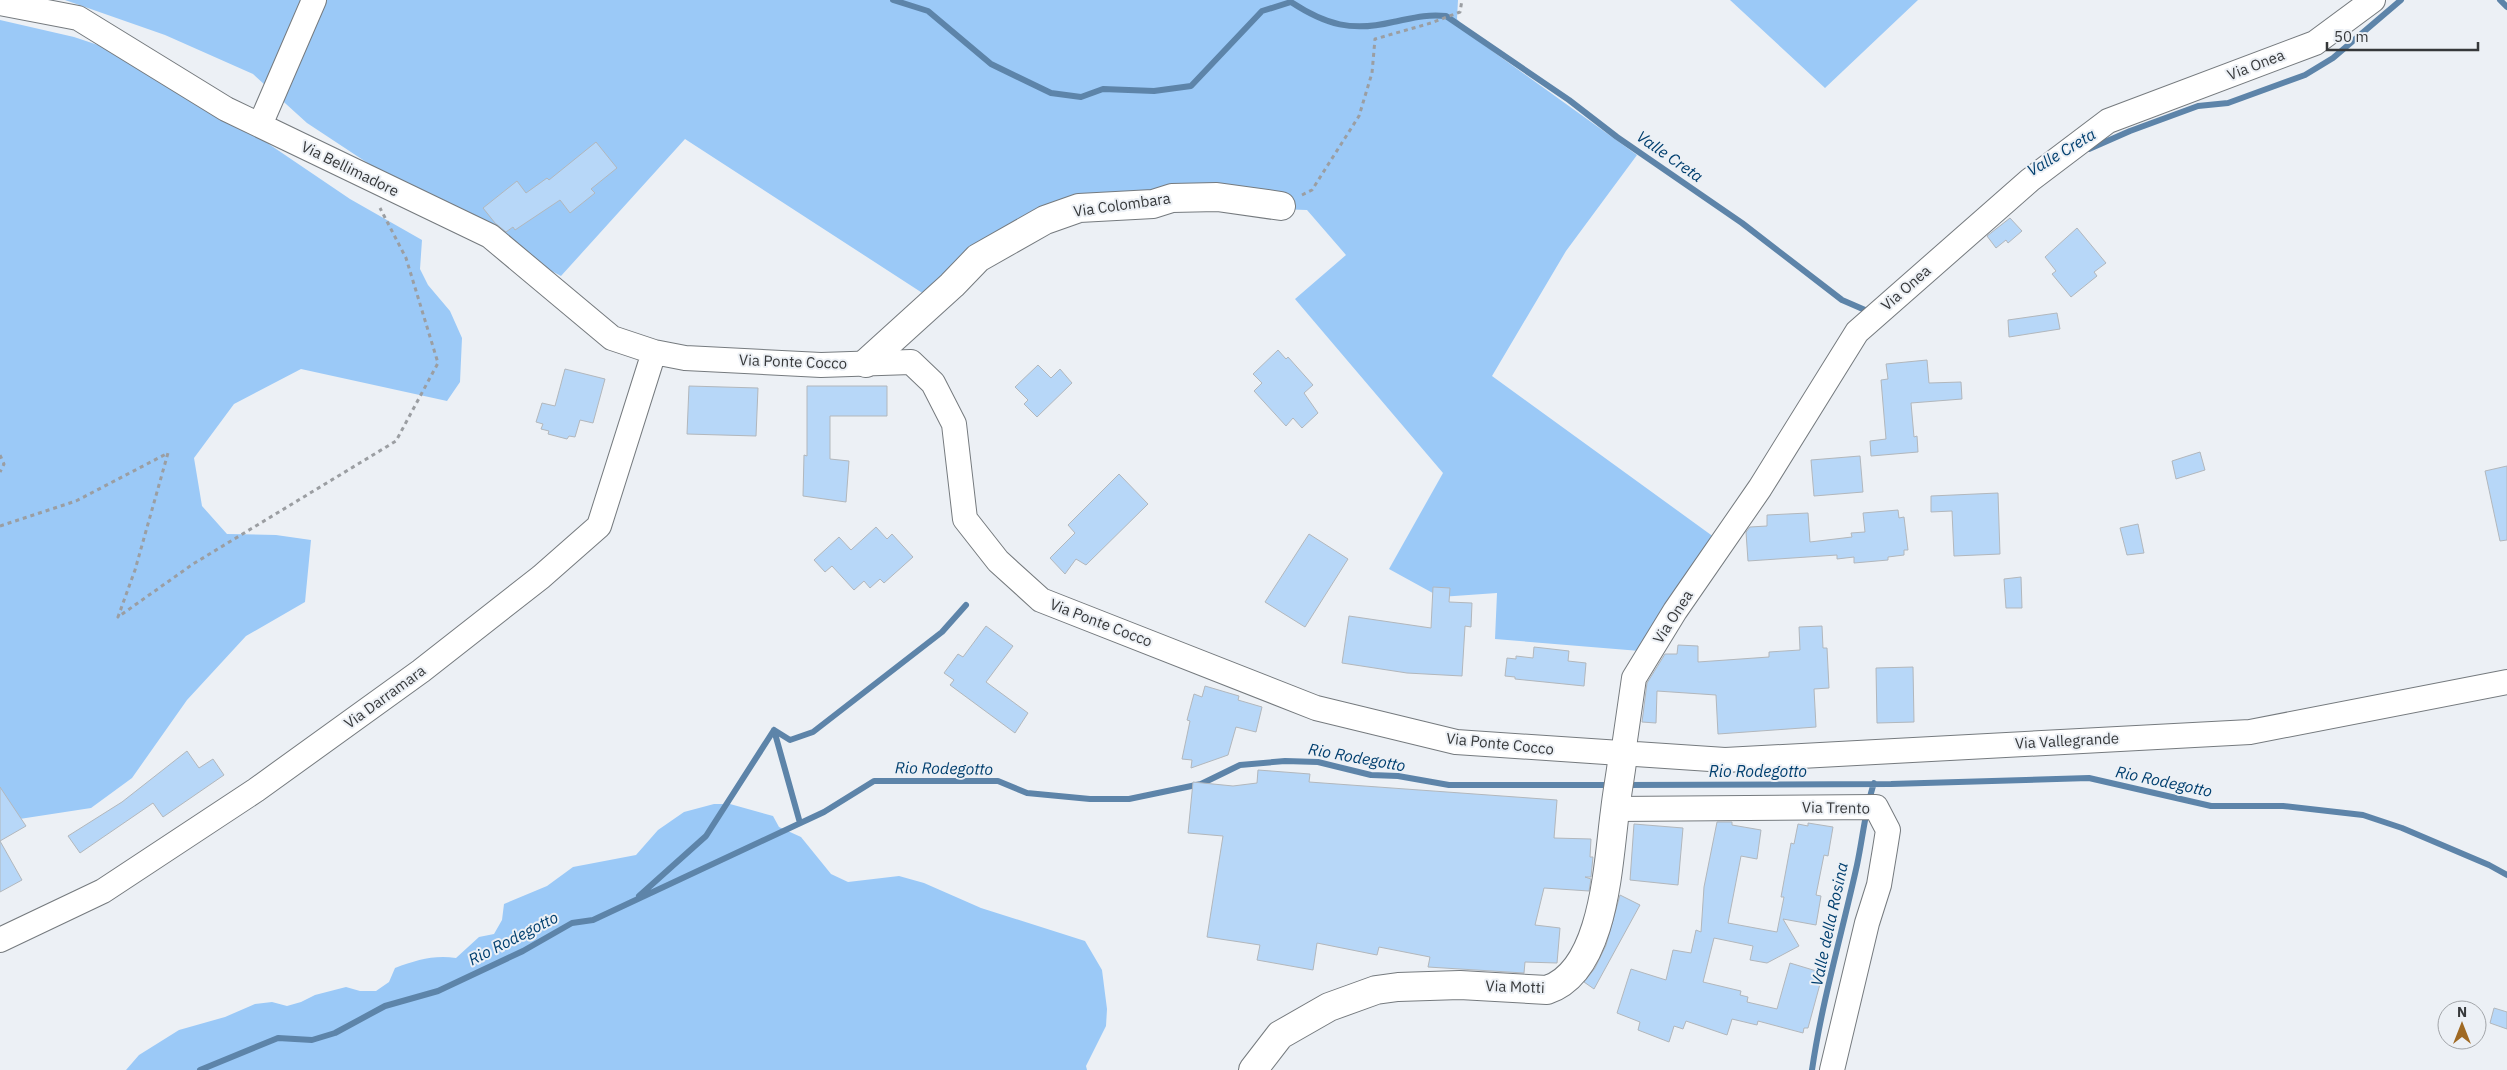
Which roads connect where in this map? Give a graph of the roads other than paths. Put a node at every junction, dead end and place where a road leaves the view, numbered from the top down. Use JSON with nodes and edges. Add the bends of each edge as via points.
{"nodes":[{"id":1,"x":314,"y":0,"type":"edge"},
{"id":2,"x":2372,"y":0,"type":"edge"},
{"id":3,"x":0,"y":3,"type":"edge"},
{"id":4,"x":260,"y":126,"type":"junction"},
{"id":5,"x":1282,"y":206,"type":"road end"},
{"id":6,"x":654,"y":352,"type":"junction"},
{"id":7,"x":685,"y":358,"type":"joint"},
{"id":8,"x":866,"y":364,"type":"junction"},
{"id":9,"x":2507,"y":682,"type":"edge"},
{"id":10,"x":1622,"y":763,"type":"junction"},
{"id":11,"x":1616,"y":804,"type":"junction"},
{"id":12,"x":0,"y":940,"type":"edge"},
{"id":13,"x":1253,"y":1070,"type":"edge"},
{"id":14,"x":1832,"y":1070,"type":"edge"}],
"edges":[{"from":1,"to":4,"type":"street"},
{"from":2,"to":10,"type":"street","name":"Via Onea","via":[[2315,43],[2108,121],[2030,180],[1857,332],[1760,488],[1634,678]]},
{"from":3,"to":4,"type":"street","name":"Via Bellimadore","via":[[78,18],[226,109]]},
{"from":4,"to":6,"type":"street","name":"Via Bellimadore","via":[[490,236],[612,338]]},
{"from":5,"to":8,"type":"street","name":"Via Colombara","via":[[1217,197],[1172,198],[1152,204],[1079,208],[1045,220],[978,258]]},
{"from":6,"to":7,"type":"street","name":"Via Bellimadore"},
{"from":6,"to":12,"type":"street","name":"Via Darramara","via":[[599,526],[541,577],[429,665],[256,790],[103,891]]},
{"from":7,"to":8,"type":"street","name":"Via Ponte Cocco"},
{"from":8,"to":10,"type":"street","name":"Via Ponte Cocco","via":[[911,362],[933,383],[954,424],[966,518],[998,561],[1041,600],[1316,708],[1456,742]]},
{"from":9,"to":10,"type":"street","name":"Via Vallegrande","via":[[2250,732]]},
{"from":10,"to":11,"type":"street","name":"Via Motti"},
{"from":11,"to":13,"type":"street","name":"Via Motti","via":[[1602,908],[1583,955],[1571,977],[1560,986],[1547,990],[1460,985],[1376,990],[1329,1007],[1280,1035]]},
{"from":11,"to":14,"type":"street","name":"Via Trento","via":[[1867,807],[1888,830],[1879,885]]}]}
